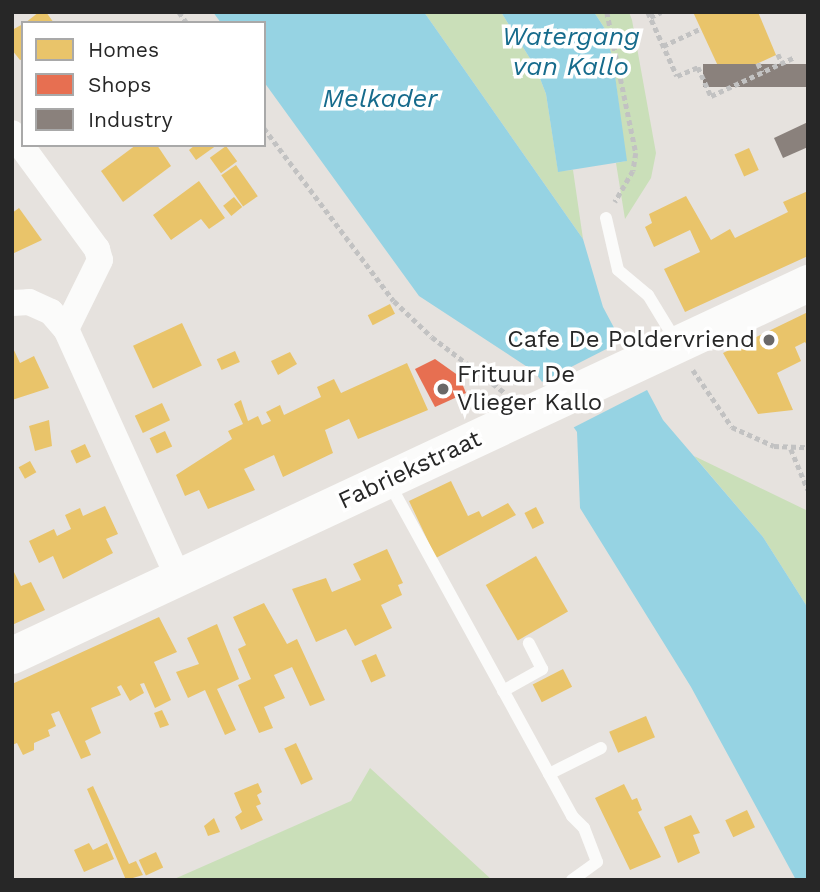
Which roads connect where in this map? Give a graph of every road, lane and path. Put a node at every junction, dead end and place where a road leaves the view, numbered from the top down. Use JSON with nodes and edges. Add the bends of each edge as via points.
{"nodes":[{"id":1,"x":607,"y":12,"type":"edge"},
{"id":2,"x":661,"y":12,"type":"edge"},
{"id":3,"x":649,"y":15,"type":"edge"},
{"id":4,"x":700,"y":29,"type":"dead end"},
{"id":5,"x":663,"y":46,"type":"junction"},
{"id":6,"x":778,"y":54,"type":"dead end"},
{"id":7,"x":794,"y":57,"type":"dead end"},
{"id":8,"x":758,"y":63,"type":"dead end"},
{"id":9,"x":782,"y":63,"type":"junction"},
{"id":10,"x":762,"y":72,"type":"junction"},
{"id":11,"x":266,"y":131,"type":"edge"},
{"id":12,"x":22,"y":147,"type":"edge"},
{"id":13,"x":606,"y":218,"type":"joint"},
{"id":14,"x":808,"y":284,"type":"edge"},
{"id":15,"x":12,"y":303,"type":"edge"},
{"id":16,"x":66,"y":329,"type":"junction"},
{"id":17,"x":672,"y":347,"type":"junction"},
{"id":18,"x":530,"y":414,"type":"junction"},
{"id":19,"x":808,"y":447,"type":"edge"},
{"id":20,"x":791,"y":449,"type":"junction"},
{"id":21,"x":388,"y":481,"type":"junction"},
{"id":22,"x":808,"y":490,"type":"edge"},
{"id":23,"x":178,"y":577,"type":"junction"},
{"id":24,"x":529,"y":643,"type":"dead end"},
{"id":25,"x":12,"y":655,"type":"edge"},
{"id":26,"x":503,"y":691,"type":"junction"},
{"id":27,"x":601,"y":748,"type":"dead end"},
{"id":28,"x":549,"y":774,"type":"junction"},
{"id":29,"x":572,"y":880,"type":"edge"}],
"edges":[{"from":1,"to":13,"type":"path","via":[[636,153],[633,171]]},
{"from":2,"to":3,"type":"path"},
{"from":3,"to":5,"type":"path"},
{"from":4,"to":5,"type":"path"},
{"from":5,"to":10,"type":"path","via":[[677,76],[698,67],[711,96]]},
{"from":6,"to":9,"type":"path"},
{"from":7,"to":9,"type":"path"},
{"from":8,"to":10,"type":"path"},
{"from":9,"to":10,"type":"path"},
{"from":11,"to":18,"type":"path","via":[[394,301]]},
{"from":12,"to":16,"type":"street","via":[[97,249],[100,260]]},
{"from":13,"to":17,"type":"lane","via":[[618,270],[648,295]]},
{"from":14,"to":17,"type":"main road","name":"Fabriekstraat"},
{"from":15,"to":16,"type":"street","via":[[40,307]]},
{"from":16,"to":23,"type":"street"},
{"from":17,"to":18,"type":"main road","name":"Fabriekstraat"},
{"from":17,"to":20,"type":"path","via":[[723,419],[774,446]]},
{"from":18,"to":21,"type":"main road","name":"Fabriekstraat"},
{"from":19,"to":20,"type":"path"},
{"from":20,"to":22,"type":"path"},
{"from":21,"to":23,"type":"main road","name":"Fabriekstraat"},
{"from":21,"to":26,"type":"lane"},
{"from":23,"to":25,"type":"main road","name":"Fabriekstraat"},
{"from":24,"to":26,"type":"lane","via":[[542,669]]},
{"from":26,"to":28,"type":"lane"},
{"from":27,"to":28,"type":"lane"},
{"from":28,"to":29,"type":"lane","via":[[572,816],[584,828],[597,862]]}]}
